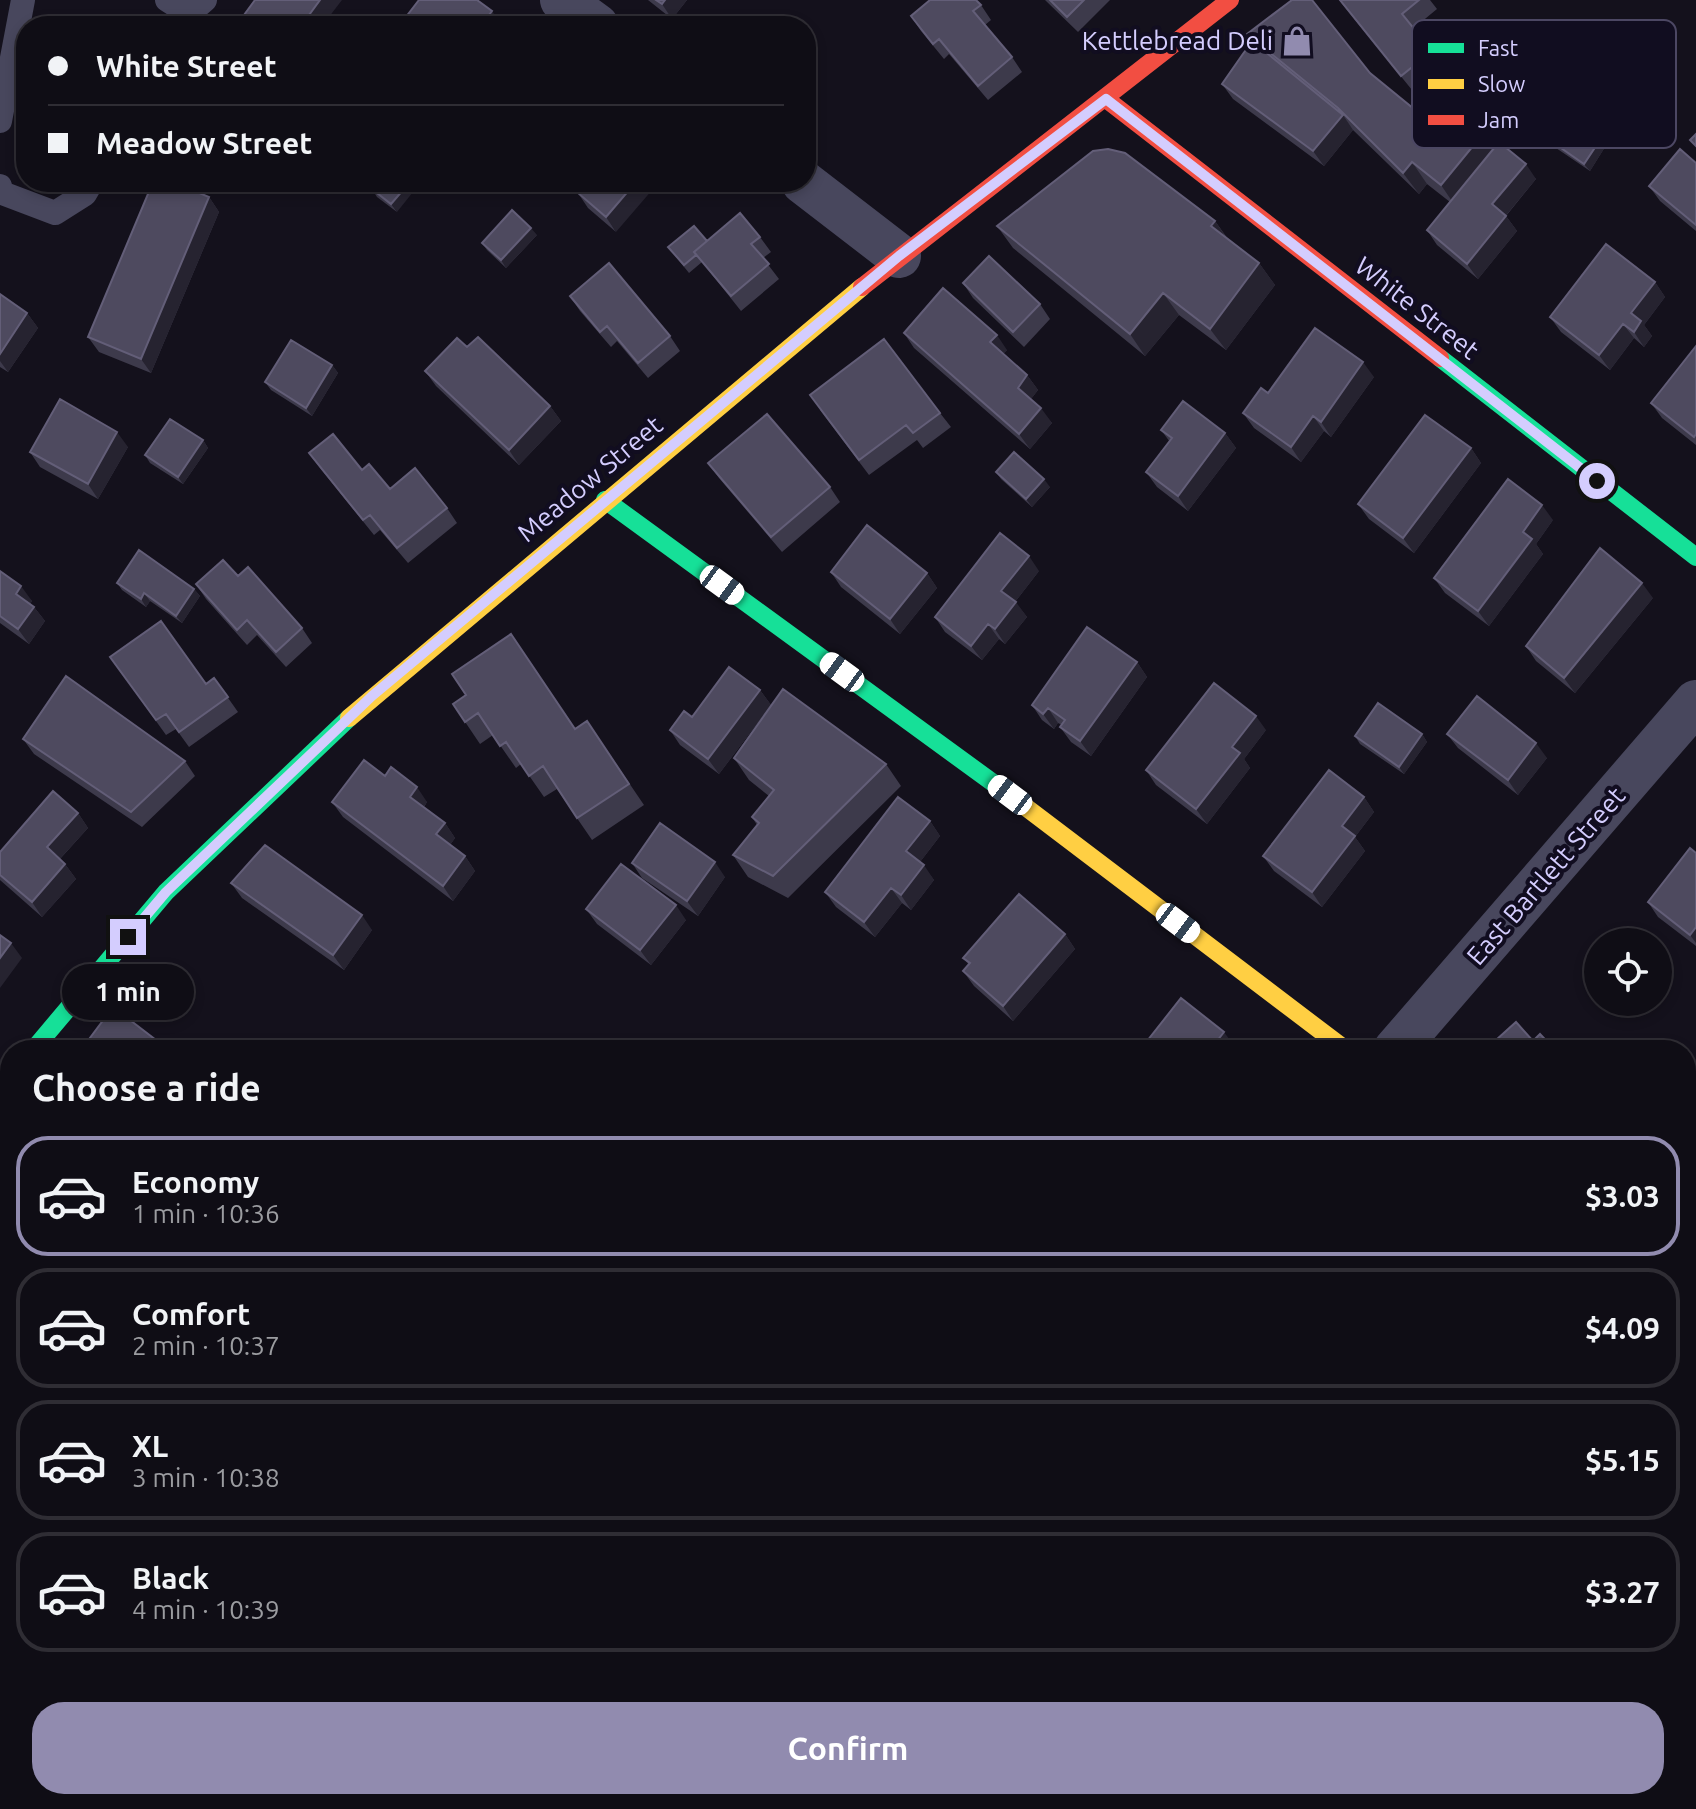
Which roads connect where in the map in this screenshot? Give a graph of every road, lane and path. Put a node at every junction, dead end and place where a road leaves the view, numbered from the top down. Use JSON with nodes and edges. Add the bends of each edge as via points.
{"nodes":[{"id":1,"x":167,"y":0,"type":"edge"},
{"id":2,"x":562,"y":0,"type":"edge"},
{"id":3,"x":1230,"y":0,"type":"edge"},
{"id":4,"x":192,"y":13,"type":"edge"},
{"id":5,"x":584,"y":16,"type":"edge"},
{"id":6,"x":16,"y":37,"type":"edge"},
{"id":7,"x":1106,"y":99,"type":"junction"},
{"id":8,"x":0,"y":121,"type":"edge"},
{"id":9,"x":0,"y":186,"type":"edge"},
{"id":10,"x":86,"y":192,"type":"edge"},
{"id":11,"x":816,"y":192,"type":"edge"},
{"id":12,"x":899,"y":256,"type":"junction"},
{"id":13,"x":605,"y":500,"type":"junction"},
{"id":14,"x":1696,"y":557,"type":"edge"},
{"id":15,"x":1696,"y":702,"type":"edge"},
{"id":16,"x":42,"y":1040,"type":"edge"},
{"id":17,"x":1333,"y":1040,"type":"edge"},
{"id":18,"x":1404,"y":1040,"type":"edge"}],
"edges":[{"from":1,"to":4,"type":"lane"},
{"from":2,"to":5,"type":"street"},
{"from":3,"to":7,"type":"street","name":"Meadow Street"},
{"from":6,"to":8,"type":"lane"},
{"from":7,"to":12,"type":"street","name":"Meadow Street"},
{"from":7,"to":14,"type":"street","name":"White Street"},
{"from":9,"to":10,"type":"lane","via":[[2,193],[55,213]]},
{"from":11,"to":12,"type":"street"},
{"from":12,"to":13,"type":"street","name":"Meadow Street"},
{"from":13,"to":16,"type":"street","name":"Meadow Street","via":[[372,696],[177,881]]},
{"from":13,"to":17,"type":"street","via":[[962,759]]},
{"from":15,"to":18,"type":"street","name":"East Bartlett Street"}]}
